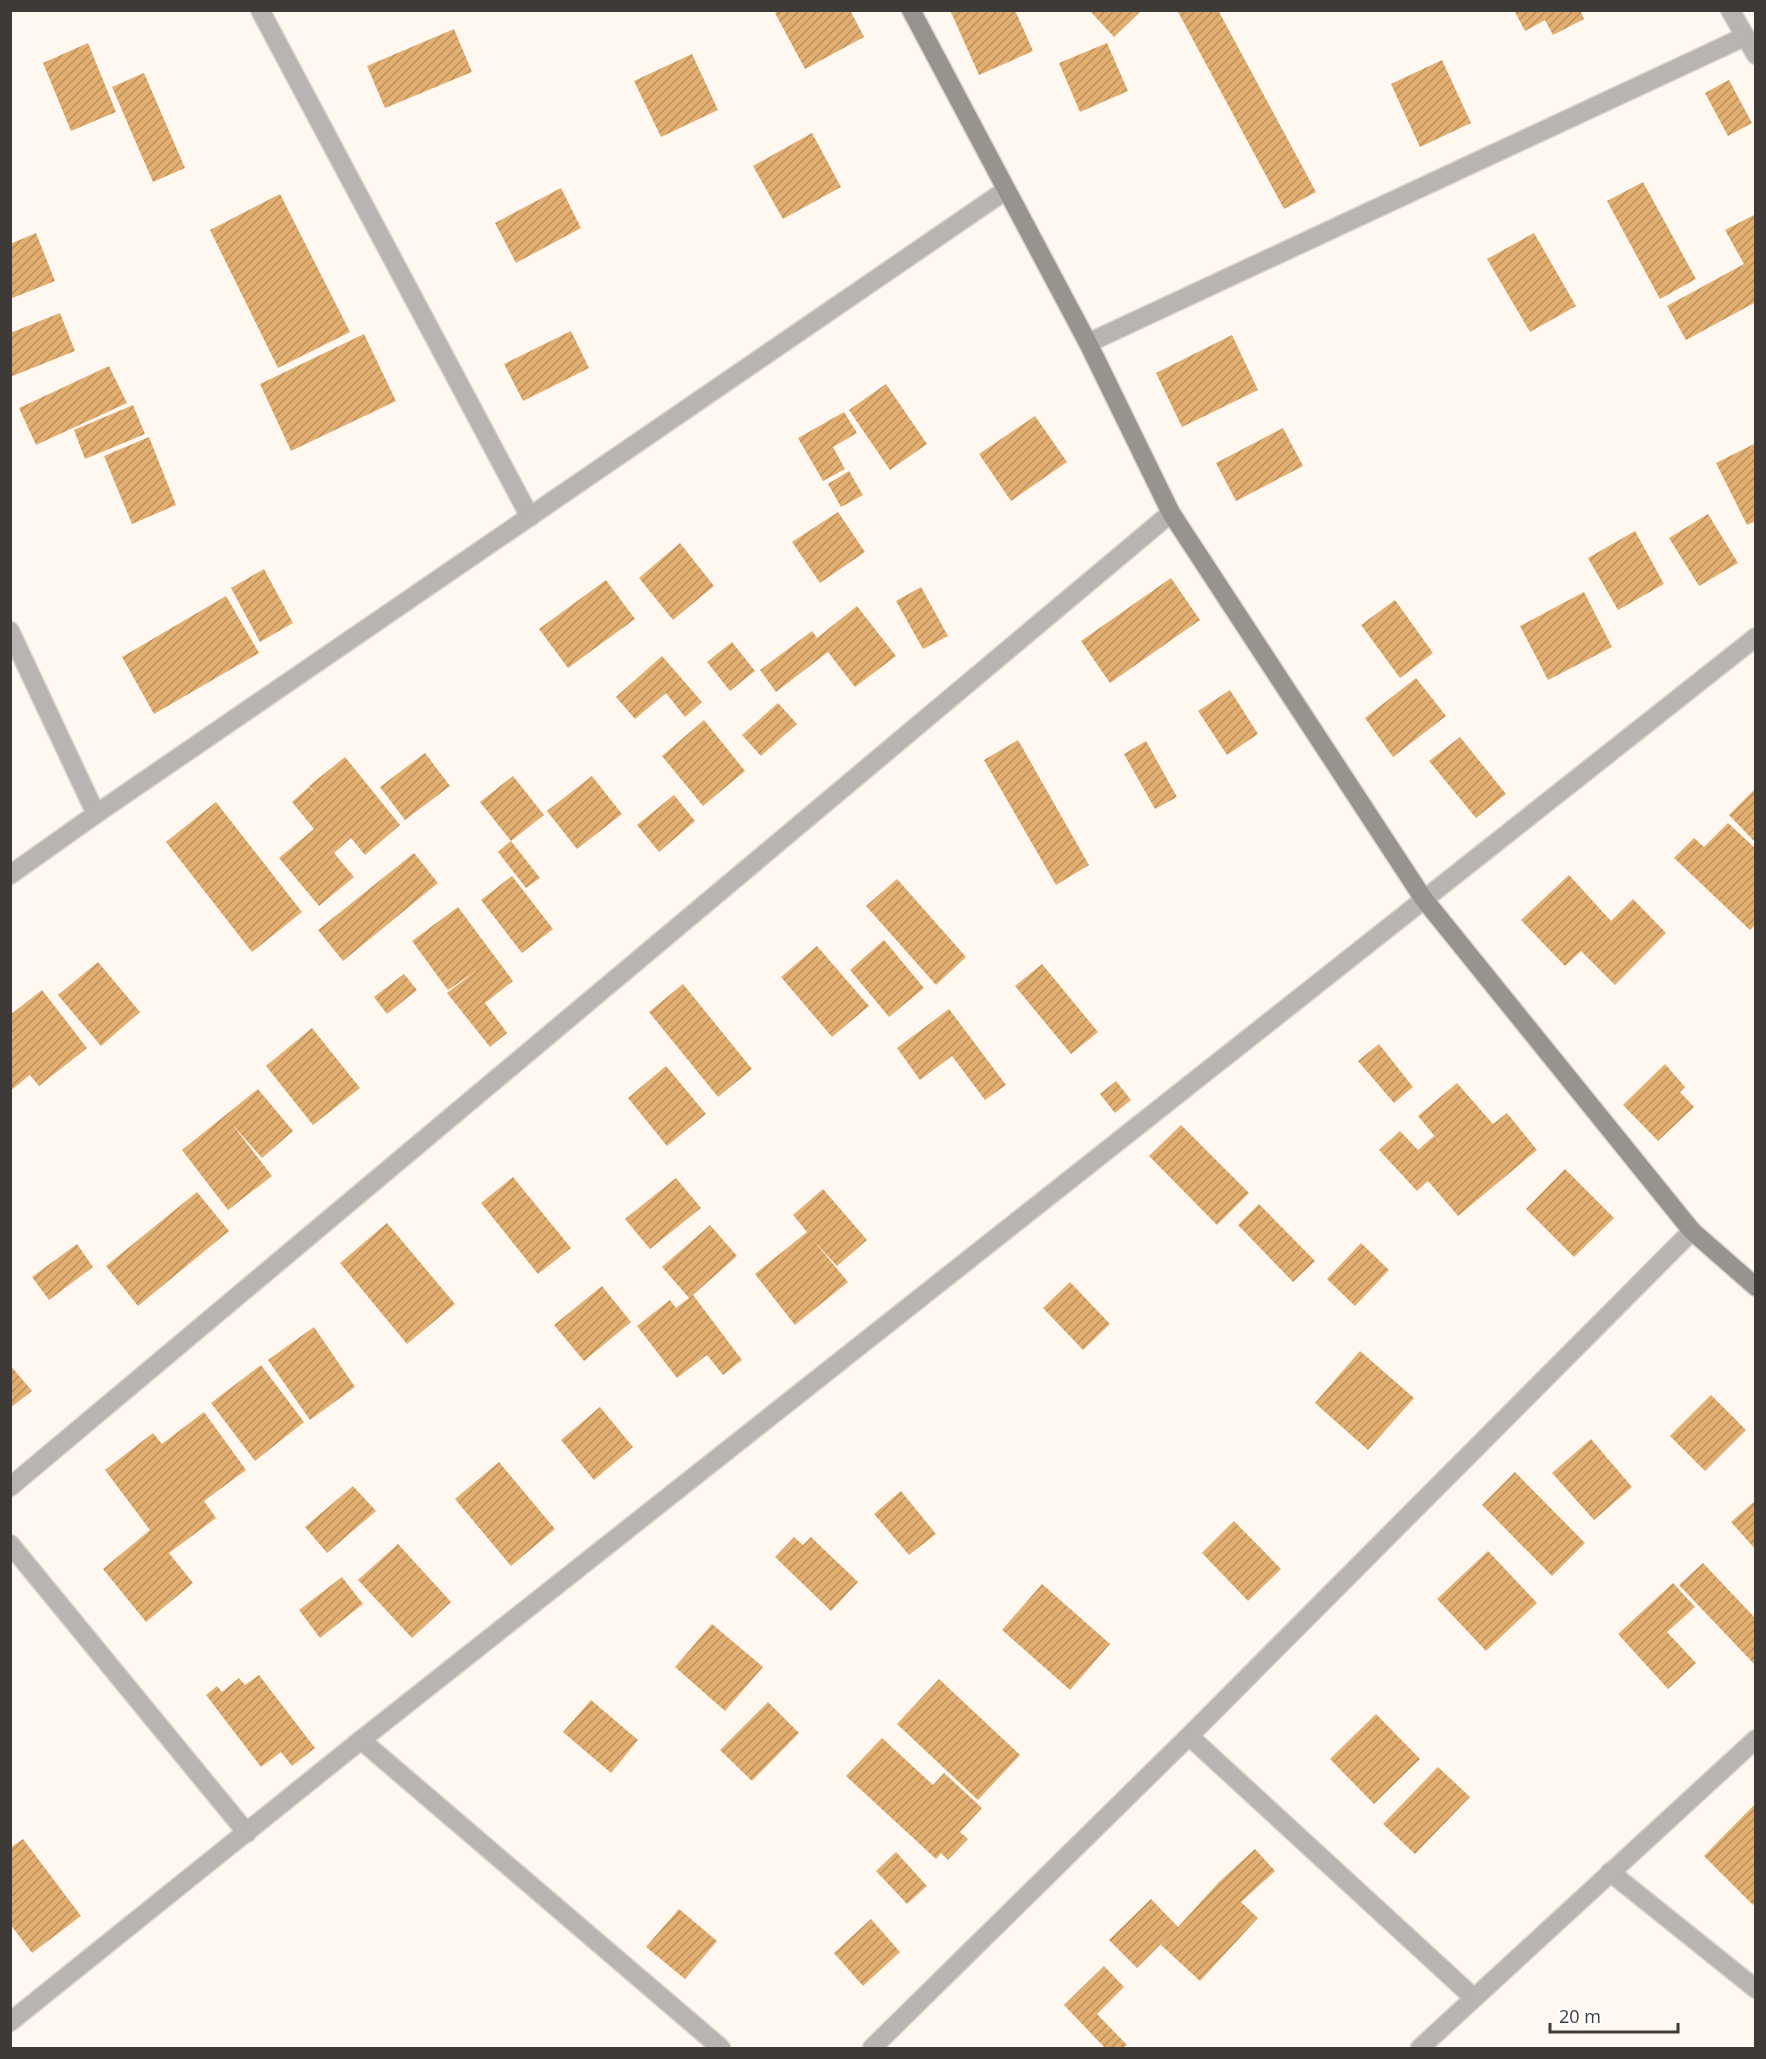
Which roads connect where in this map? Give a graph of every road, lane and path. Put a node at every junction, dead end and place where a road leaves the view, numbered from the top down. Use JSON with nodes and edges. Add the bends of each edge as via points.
{"nodes":[{"id":1,"x":260,"y":10,"type":"edge"},
{"id":2,"x":911,"y":10,"type":"edge"},
{"id":3,"x":1730,"y":10,"type":"edge"},
{"id":4,"x":1744,"y":37,"type":"junction"},
{"id":5,"x":1755,"y":55,"type":"edge"},
{"id":6,"x":1006,"y":190,"type":"junction"},
{"id":7,"x":1088,"y":343,"type":"junction"},
{"id":8,"x":1171,"y":513,"type":"junction"},
{"id":9,"x":530,"y":517,"type":"junction"},
{"id":10,"x":10,"y":631,"type":"edge"},
{"id":11,"x":1755,"y":637,"type":"edge"},
{"id":12,"x":96,"y":814,"type":"junction"},
{"id":13,"x":10,"y":875,"type":"edge"},
{"id":14,"x":1423,"y":898,"type":"junction"},
{"id":15,"x":1692,"y":1231,"type":"junction"},
{"id":16,"x":1755,"y":1287,"type":"edge"},
{"id":17,"x":10,"y":1487,"type":"edge"},
{"id":18,"x":10,"y":1544,"type":"edge"},
{"id":19,"x":1189,"y":1736,"type":"junction"},
{"id":20,"x":1755,"y":1739,"type":"edge"},
{"id":21,"x":362,"y":1740,"type":"junction"},
{"id":22,"x":247,"y":1833,"type":"junction"},
{"id":23,"x":1610,"y":1872,"type":"junction"},
{"id":24,"x":1755,"y":1989,"type":"edge"},
{"id":25,"x":1474,"y":1998,"type":"junction"},
{"id":26,"x":10,"y":2022,"type":"edge"},
{"id":27,"x":721,"y":2049,"type":"edge"},
{"id":28,"x":872,"y":2049,"type":"edge"},
{"id":29,"x":1420,"y":2049,"type":"edge"}],
"edges":[{"from":1,"to":9,"type":"street"},
{"from":2,"to":6,"type":"street"},
{"from":3,"to":4,"type":"street"},
{"from":4,"to":5,"type":"street"},
{"from":4,"to":7,"type":"street"},
{"from":6,"to":7,"type":"street"},
{"from":6,"to":9,"type":"street"},
{"from":7,"to":8,"type":"street"},
{"from":8,"to":14,"type":"street"},
{"from":8,"to":17,"type":"street"},
{"from":9,"to":12,"type":"street"},
{"from":10,"to":12,"type":"street"},
{"from":11,"to":14,"type":"street"},
{"from":12,"to":13,"type":"street"},
{"from":14,"to":15,"type":"street"},
{"from":14,"to":21,"type":"street"},
{"from":15,"to":16,"type":"street"},
{"from":15,"to":19,"type":"street"},
{"from":18,"to":22,"type":"street"},
{"from":19,"to":25,"type":"street"},
{"from":19,"to":28,"type":"street"},
{"from":20,"to":23,"type":"street"},
{"from":21,"to":22,"type":"street"},
{"from":21,"to":27,"type":"street"},
{"from":22,"to":26,"type":"street"},
{"from":23,"to":24,"type":"street"},
{"from":23,"to":25,"type":"street"},
{"from":25,"to":29,"type":"street"}]}
